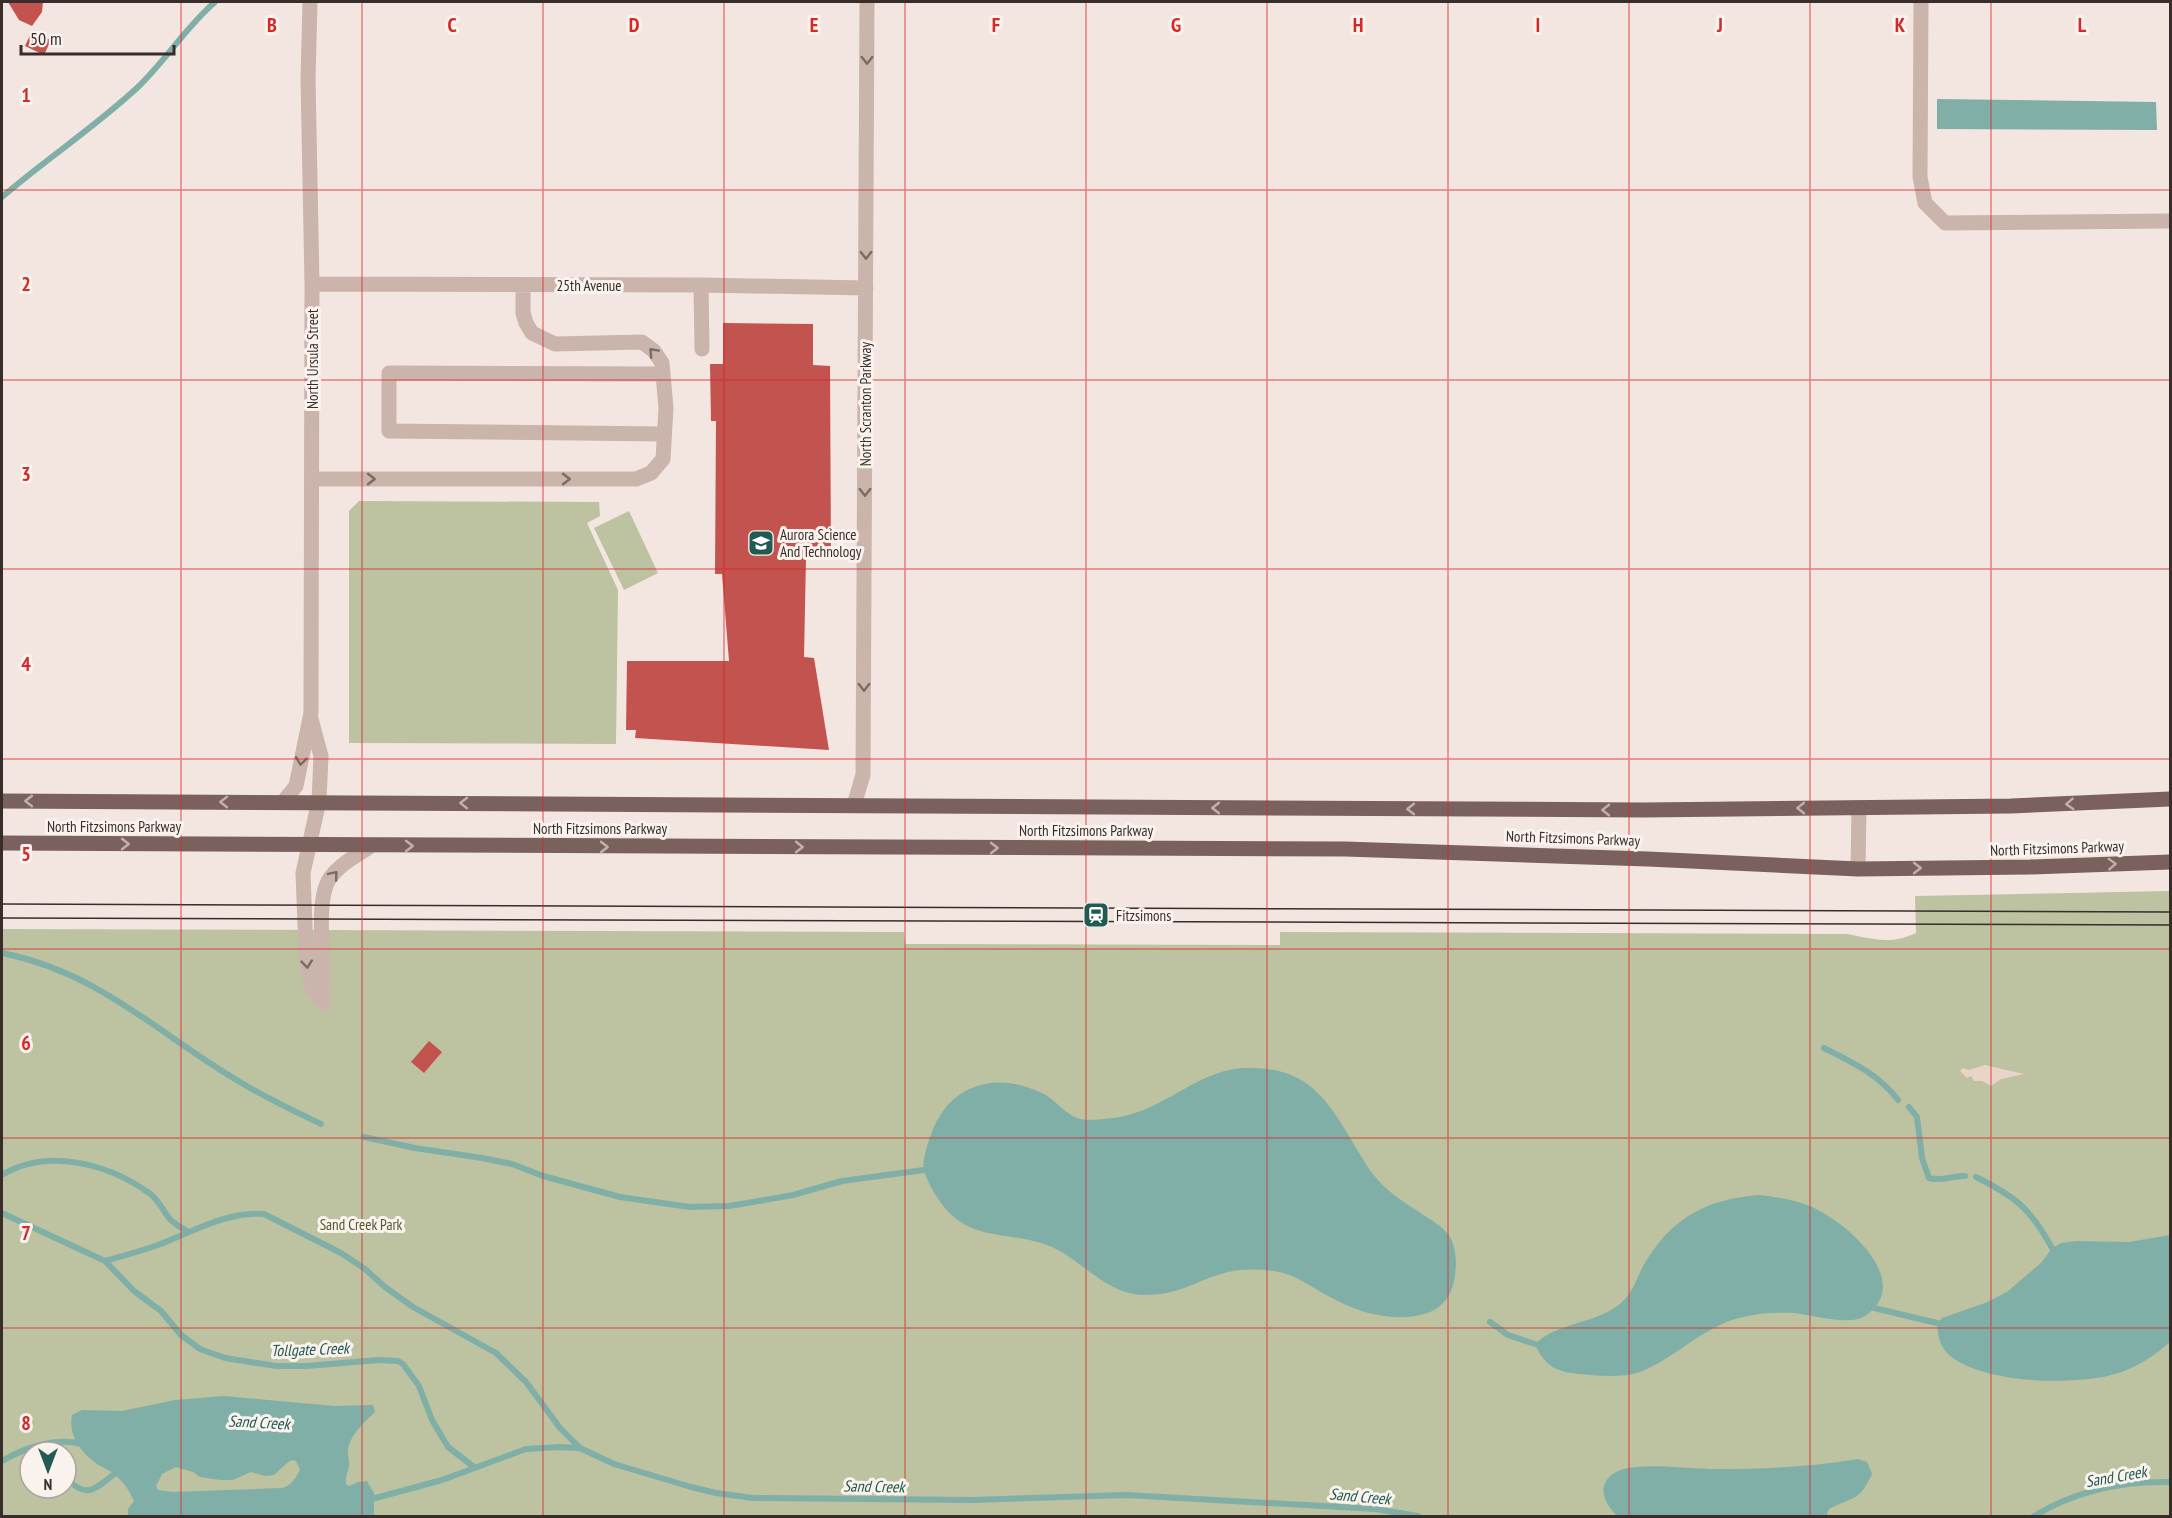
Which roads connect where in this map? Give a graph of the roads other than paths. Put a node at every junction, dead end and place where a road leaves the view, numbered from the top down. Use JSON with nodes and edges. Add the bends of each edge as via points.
{"nodes":[{"id":1,"x":310,"y":2,"type":"edge"},
{"id":2,"x":867,"y":2,"type":"edge"},
{"id":3,"x":1921,"y":2,"type":"edge"},
{"id":4,"x":2170,"y":221,"type":"edge"},
{"id":5,"x":312,"y":284,"type":"junction"},
{"id":6,"x":523,"y":285,"type":"junction"},
{"id":7,"x":702,"y":285,"type":"junction"},
{"id":8,"x":866,"y":288,"type":"junction"},
{"id":9,"x":702,"y":349,"type":"dead end"},
{"id":10,"x":663,"y":374,"type":"junction"},
{"id":11,"x":664,"y":434,"type":"junction"},
{"id":12,"x":312,"y":479,"type":"junction"},
{"id":13,"x":310,"y":716,"type":"junction"},
{"id":14,"x":2170,"y":800,"type":"edge"},
{"id":15,"x":2,"y":801,"type":"edge"},
{"id":16,"x":319,"y":801,"type":"junction"},
{"id":17,"x":283,"y":802,"type":"junction"},
{"id":18,"x":854,"y":805,"type":"junction"},
{"id":19,"x":1859,"y":808,"type":"junction"},
{"id":20,"x":2,"y":843,"type":"edge"},
{"id":21,"x":309,"y":845,"type":"junction"},
{"id":22,"x":371,"y":846,"type":"junction"},
{"id":23,"x":2170,"y":862,"type":"edge"},
{"id":24,"x":1858,"y":869,"type":"junction"}],
"edges":[{"from":1,"to":5,"type":"street","name":"North Ursula Street"},
{"from":2,"to":8,"type":"street","name":"North Scranton Parkway","one_way":true},
{"from":3,"to":4,"type":"street","via":[[1920,177],[1925,203],[1945,223]]},
{"from":5,"to":6,"type":"street","name":"25th Avenue"},
{"from":5,"to":12,"type":"street","name":"North Ursula Street"},
{"from":6,"to":7,"type":"street","name":"25th Avenue"},
{"from":10,"to":6,"type":"street","one_way":true,"via":[[662,363],[642,342],[555,344],[532,333],[523,312]]},
{"from":7,"to":8,"type":"street","name":"25th Avenue"},
{"from":7,"to":9,"type":"street"},
{"from":8,"to":18,"type":"street","name":"North Scranton Parkway","one_way":true,"via":[[863,775]]},
{"from":10,"to":11,"type":"street"},
{"from":10,"to":11,"type":"street","via":[[389,373],[389,431]]},
{"from":12,"to":11,"type":"street","one_way":true,"via":[[636,479],[651,473],[663,459]]},
{"from":12,"to":13,"type":"street","name":"North Ursula Street"},
{"from":13,"to":16,"type":"street","name":"North Ursula Street","via":[[321,756]]},
{"from":13,"to":17,"type":"street","name":"North Ursula Street","one_way":true,"via":[[296,786]]},
{"from":14,"to":19,"type":"main road","name":"North Fitzsimons Parkway","one_way":true},
{"from":17,"to":15,"type":"main road","name":"North Fitzsimons Parkway","one_way":true},
{"from":16,"to":17,"type":"main road","name":"North Fitzsimons Parkway"},
{"from":18,"to":16,"type":"main road","name":"North Fitzsimons Parkway","one_way":true},
{"from":16,"to":21,"type":"street","name":"North Ursula Street"},
{"from":19,"to":18,"type":"main road","name":"North Fitzsimons Parkway","one_way":true},
{"from":19,"to":24,"type":"street"},
{"from":20,"to":21,"type":"main road","name":"North Fitzsimons Parkway","one_way":true},
{"from":21,"to":22,"type":"main road","name":"North Fitzsimons Parkway"},
{"from":21,"to":22,"type":"street","name":"North Ursula Street","one_way":true,"via":[[303,873],[306,960],[311,986],[323,1004],[326,886],[336,871]]},
{"from":22,"to":24,"type":"main road","name":"North Fitzsimons Parkway","one_way":true,"via":[[1345,849]]},
{"from":24,"to":23,"type":"main road","name":"North Fitzsimons Parkway","one_way":true}]}
